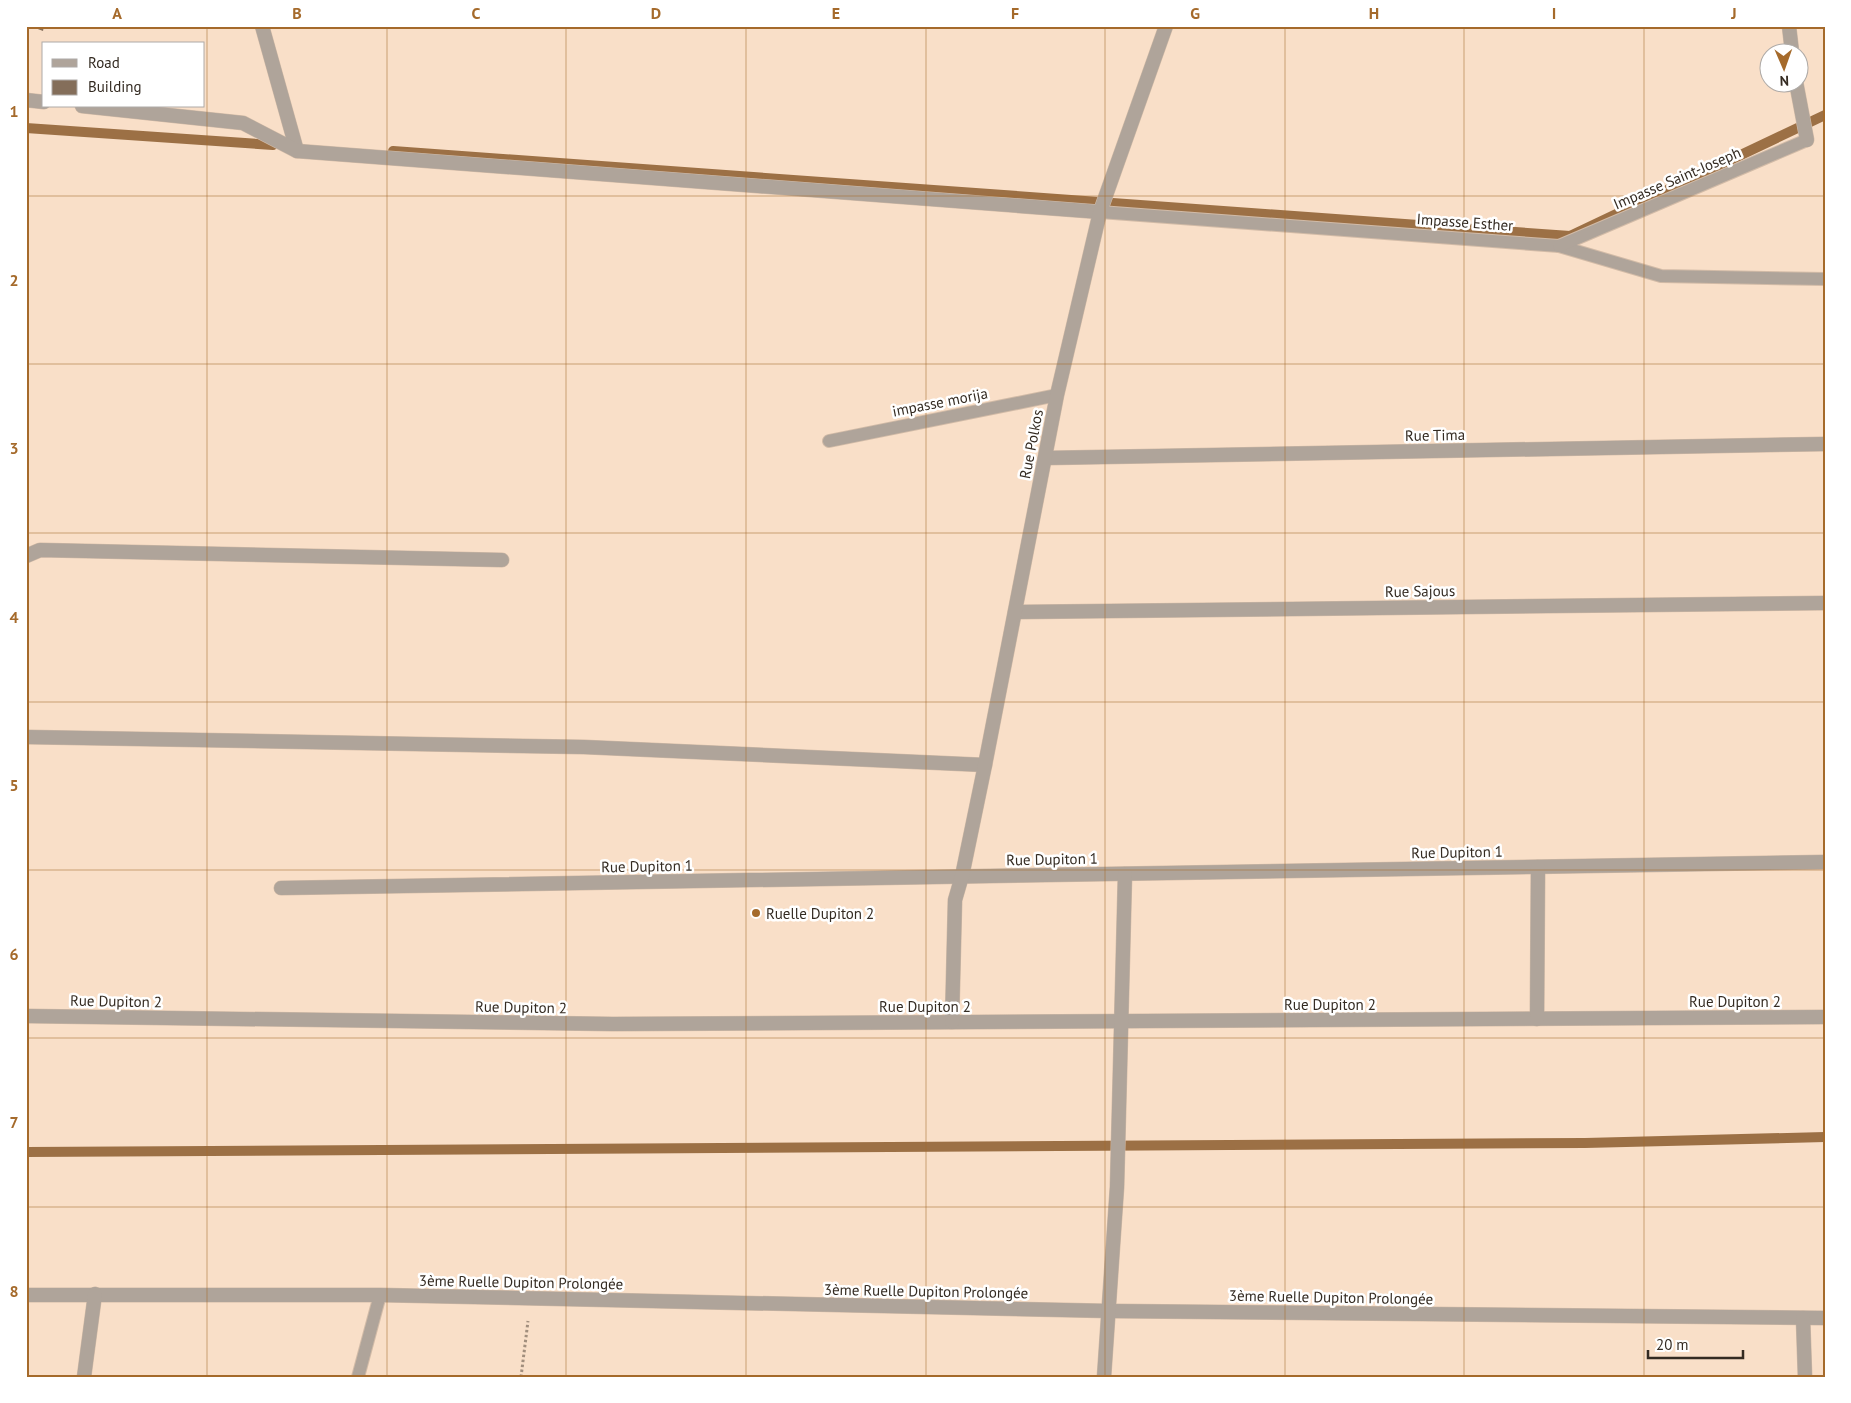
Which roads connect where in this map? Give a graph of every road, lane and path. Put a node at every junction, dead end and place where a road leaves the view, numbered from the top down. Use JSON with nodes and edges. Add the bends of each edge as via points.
{"nodes":[{"id":1,"x":262,"y":26,"type":"edge"},
{"id":2,"x":1166,"y":26,"type":"edge"},
{"id":3,"x":1789,"y":26,"type":"edge"},
{"id":4,"x":1791,"y":42,"type":"edge"},
{"id":5,"x":1797,"y":92,"type":"edge"},
{"id":6,"x":26,"y":100,"type":"edge"},
{"id":7,"x":42,"y":102,"type":"edge"},
{"id":8,"x":100,"y":108,"type":"edge"},
{"id":9,"x":1807,"y":140,"type":"joint"},
{"id":10,"x":297,"y":151,"type":"junction"},
{"id":11,"x":1100,"y":212,"type":"junction"},
{"id":12,"x":1559,"y":246,"type":"junction"},
{"id":13,"x":1825,"y":278,"type":"edge"},
{"id":14,"x":1057,"y":395,"type":"junction"},
{"id":15,"x":829,"y":441,"type":"dead end"},
{"id":16,"x":1825,"y":444,"type":"edge"},
{"id":17,"x":1045,"y":458,"type":"junction"},
{"id":18,"x":26,"y":556,"type":"edge"},
{"id":19,"x":502,"y":560,"type":"dead end"},
{"id":20,"x":1825,"y":603,"type":"edge"},
{"id":21,"x":1016,"y":612,"type":"junction"},
{"id":22,"x":26,"y":737,"type":"edge"},
{"id":23,"x":986,"y":765,"type":"junction"},
{"id":24,"x":1825,"y":862,"type":"edge"},
{"id":25,"x":1538,"y":867,"type":"junction"},
{"id":26,"x":1125,"y":874,"type":"junction"},
{"id":27,"x":962,"y":876,"type":"junction"},
{"id":28,"x":281,"y":888,"type":"dead end"},
{"id":29,"x":26,"y":1016,"type":"edge"},
{"id":30,"x":1825,"y":1017,"type":"edge"},
{"id":31,"x":1537,"y":1019,"type":"junction"},
{"id":32,"x":1122,"y":1021,"type":"junction"},
{"id":33,"x":952,"y":1022,"type":"junction"},
{"id":34,"x":95,"y":1294,"type":"junction"},
{"id":35,"x":26,"y":1295,"type":"edge"},
{"id":36,"x":380,"y":1295,"type":"junction"},
{"id":37,"x":531,"y":1298,"type":"junction"},
{"id":38,"x":1110,"y":1311,"type":"junction"},
{"id":39,"x":1803,"y":1318,"type":"junction"},
{"id":40,"x":1825,"y":1318,"type":"edge"},
{"id":41,"x":84,"y":1377,"type":"edge"},
{"id":42,"x":358,"y":1377,"type":"edge"},
{"id":43,"x":521,"y":1377,"type":"edge"},
{"id":44,"x":1104,"y":1377,"type":"edge"},
{"id":45,"x":1805,"y":1377,"type":"edge"}],
"edges":[{"from":1,"to":10,"type":"street"},
{"from":2,"to":11,"type":"street","name":"Rue Polkos"},
{"from":3,"to":4,"type":"street"},
{"from":5,"to":9,"type":"street"},
{"from":6,"to":7,"type":"street"},
{"from":8,"to":10,"type":"street","via":[[243,124]]},
{"from":9,"to":12,"type":"lane","name":"Impasse Saint-Joseph"},
{"from":10,"to":11,"type":"street"},
{"from":11,"to":12,"type":"lane","name":"Impasse Esther"},
{"from":11,"to":14,"type":"street","name":"Rue Polkos"},
{"from":12,"to":13,"type":"lane","name":"Impasse Esther","via":[[1661,276]]},
{"from":14,"to":15,"type":"lane","name":"impasse morija"},
{"from":14,"to":17,"type":"street","name":"Rue Polkos"},
{"from":16,"to":17,"type":"street","name":"Rue Tima"},
{"from":17,"to":21,"type":"street","name":"Rue Polkos"},
{"from":18,"to":19,"type":"street","via":[[40,550]]},
{"from":20,"to":21,"type":"street","name":"Rue Sajous"},
{"from":21,"to":23,"type":"street","name":"Rue Polkos"},
{"from":22,"to":23,"type":"street","via":[[584,747]]},
{"from":23,"to":27,"type":"street","name":"Rue Polkos"},
{"from":24,"to":25,"type":"street","name":"Rue Dupiton 1"},
{"from":25,"to":26,"type":"street","name":"Rue Dupiton 1"},
{"from":25,"to":31,"type":"street"},
{"from":26,"to":27,"type":"street","name":"Rue Dupiton 1"},
{"from":26,"to":32,"type":"street"},
{"from":27,"to":28,"type":"street","name":"Rue Dupiton 1"},
{"from":27,"to":33,"type":"street","name":"Rue Polkos","via":[[955,900]]},
{"from":29,"to":33,"type":"street","name":"Rue Dupiton 2","via":[[613,1024]]},
{"from":30,"to":31,"type":"street","name":"Rue Dupiton 2"},
{"from":31,"to":32,"type":"street","name":"Rue Dupiton 2"},
{"from":32,"to":33,"type":"street","name":"Rue Dupiton 2"},
{"from":32,"to":38,"type":"street"},
{"from":34,"to":35,"type":"street","name":"3ème Ruelle Dupiton Prolongée"},
{"from":34,"to":36,"type":"street","name":"3ème Ruelle Dupiton Prolongée"},
{"from":34,"to":41,"type":"street"},
{"from":36,"to":37,"type":"street","name":"3ème Ruelle Dupiton Prolongée"},
{"from":36,"to":42,"type":"lane"},
{"from":37,"to":38,"type":"street","name":"3ème Ruelle Dupiton Prolongée"},
{"from":37,"to":43,"type":"path"},
{"from":38,"to":39,"type":"street","name":"3ème Ruelle Dupiton Prolongée"},
{"from":38,"to":44,"type":"street"},
{"from":39,"to":40,"type":"street","name":"3ème Ruelle Dupiton Prolongée"},
{"from":39,"to":45,"type":"street"}]}
